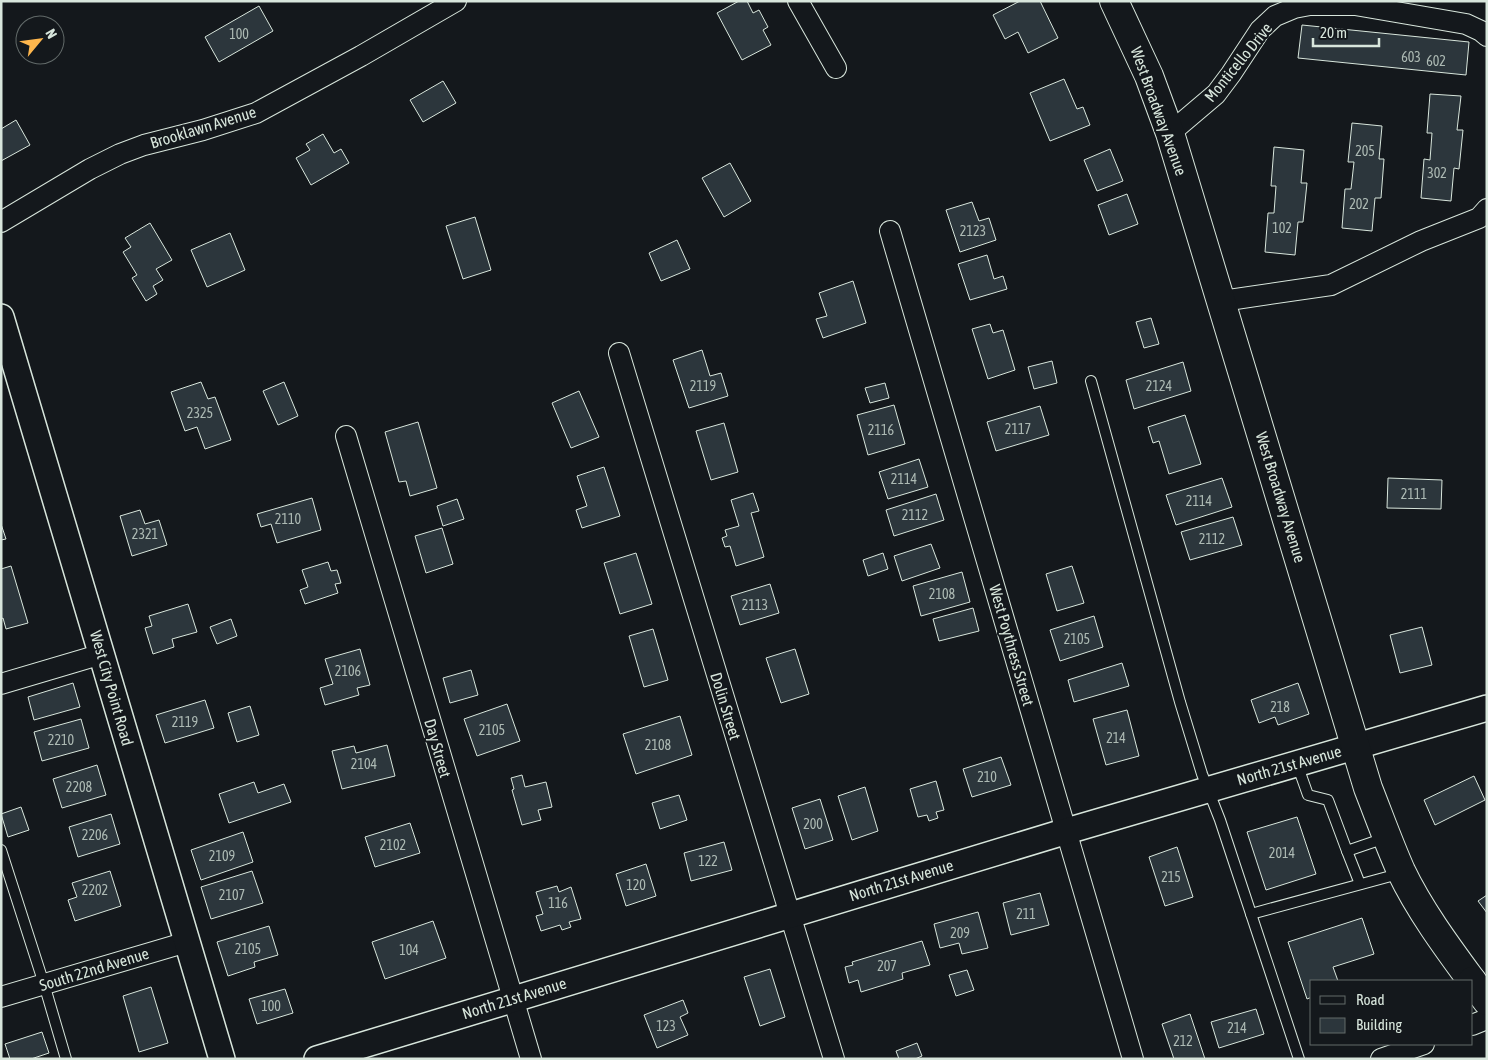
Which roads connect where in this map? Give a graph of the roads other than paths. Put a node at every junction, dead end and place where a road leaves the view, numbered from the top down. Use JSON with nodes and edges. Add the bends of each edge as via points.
{"nodes":[{"id":1,"x":456,"y":1,"type":"edge"},
{"id":2,"x":798,"y":1,"type":"edge"},
{"id":3,"x":1114,"y":1,"type":"edge"},
{"id":4,"x":1487,"y":36,"type":"edge"},
{"id":5,"x":836,"y":68,"type":"dead end"},
{"id":6,"x":1170,"y":133,"type":"junction"},
{"id":7,"x":1487,"y":209,"type":"edge"},
{"id":8,"x":1,"y":222,"type":"edge"},
{"id":9,"x":890,"y":231,"type":"dead end"},
{"id":10,"x":1222,"y":301,"type":"junction"},
{"id":11,"x":1,"y":316,"type":"edge"},
{"id":12,"x":619,"y":352,"type":"dead end"},
{"id":13,"x":8,"y":365,"type":"edge"},
{"id":14,"x":1091,"y":382,"type":"dead end"},
{"id":15,"x":346,"y":436,"type":"dead end"},
{"id":16,"x":102,"y":654,"type":"junction"},
{"id":17,"x":1,"y":684,"type":"edge"},
{"id":18,"x":1487,"y":708,"type":"edge"},
{"id":19,"x":1356,"y":746,"type":"junction"},
{"id":20,"x":1296,"y":763,"type":"junction"},
{"id":21,"x":1208,"y":789,"type":"junction"},
{"id":22,"x":1067,"y":831,"type":"junction"},
{"id":23,"x":1386,"y":837,"type":"junction"},
{"id":24,"x":1,"y":850,"type":"edge"},
{"id":25,"x":1347,"y":851,"type":"junction"},
{"id":26,"x":1402,"y":873,"type":"junction"},
{"id":27,"x":1360,"y":884,"type":"junction"},
{"id":28,"x":789,"y":914,"type":"junction"},
{"id":29,"x":1251,"y":914,"type":"junction"},
{"id":30,"x":187,"y":942,"type":"junction"},
{"id":31,"x":1471,"y":980,"type":"edge"},
{"id":32,"x":1473,"y":982,"type":"edge"},
{"id":33,"x":44,"y":984,"type":"junction"},
{"id":34,"x":1,"y":997,"type":"edge"},
{"id":35,"x":512,"y":998,"type":"junction"},
{"id":36,"x":1487,"y":1001,"type":"edge"},
{"id":37,"x":1487,"y":1019,"type":"edge"},
{"id":38,"x":1473,"y":1025,"type":"edge"},
{"id":39,"x":1421,"y":1045,"type":"edge"},
{"id":40,"x":66,"y":1059,"type":"edge"},
{"id":41,"x":222,"y":1059,"type":"edge"},
{"id":42,"x":317,"y":1059,"type":"edge"},
{"id":43,"x":531,"y":1059,"type":"edge"},
{"id":44,"x":834,"y":1059,"type":"edge"},
{"id":45,"x":1133,"y":1059,"type":"edge"},
{"id":46,"x":1298,"y":1059,"type":"edge"},
{"id":47,"x":1381,"y":1059,"type":"edge"}],
"edges":[{"from":1,"to":8,"type":"street","name":"Brooklawn Avenue","via":[[256,113],[120,154]]},
{"from":2,"to":5,"type":"street"},
{"from":3,"to":6,"type":"main road","name":"West Broadway Avenue","via":[[1149,76]]},
{"from":4,"to":6,"type":"street","name":"Monticello Drive","via":[[1466,24],[1355,5],[1294,8],[1276,16],[1260,30],[1216,94]]},
{"from":6,"to":10,"type":"main road","name":"West Broadway Avenue"},
{"from":7,"to":10,"type":"street","via":[[1479,218],[1404,249],[1341,282]]},
{"from":9,"to":22,"type":"street","name":"West Poythress Street"},
{"from":10,"to":19,"type":"main road","name":"West Broadway Avenue"},
{"from":11,"to":13,"type":"street","name":"West City Point Road"},
{"from":12,"to":28,"type":"street","name":"Dolin Street"},
{"from":13,"to":16,"type":"street","name":"West City Point Road"},
{"from":14,"to":21,"type":"lane","via":[[1180,702]]},
{"from":15,"to":35,"type":"street","name":"Day Street"},
{"from":16,"to":17,"type":"street"},
{"from":16,"to":30,"type":"street","name":"West City Point Road"},
{"from":18,"to":19,"type":"street","name":"North 21st Avenue"},
{"from":19,"to":20,"type":"street","name":"North 21st Avenue"},
{"from":19,"to":23,"type":"main road","name":"West Broadway Avenue"},
{"from":20,"to":21,"type":"street","name":"North 21st Avenue"},
{"from":20,"to":25,"type":"lane","via":[[1308,795],[1328,800]]},
{"from":21,"to":22,"type":"street","name":"North 21st Avenue"},
{"from":21,"to":29,"type":"lane"},
{"from":22,"to":28,"type":"street","name":"North 21st Avenue"},
{"from":22,"to":45,"type":"street","name":"West Poythress Street"},
{"from":23,"to":25,"type":"lane"},
{"from":23,"to":26,"type":"main road","name":"West Broadway Avenue"},
{"from":24,"to":33,"type":"lane"},
{"from":25,"to":27,"type":"lane"},
{"from":26,"to":27,"type":"lane"},
{"from":26,"to":31,"type":"main road","name":"West Broadway Avenue","via":[[1443,941]]},
{"from":27,"to":29,"type":"lane"},
{"from":28,"to":35,"type":"street","name":"North 21st Avenue"},
{"from":28,"to":44,"type":"street","name":"Dolin Street"},
{"from":29,"to":46,"type":"lane"},
{"from":30,"to":33,"type":"street","name":"South 22nd Avenue"},
{"from":30,"to":41,"type":"street","name":"West City Point Road"},
{"from":32,"to":36,"type":"main road","name":"West Broadway Avenue"},
{"from":33,"to":34,"type":"street","name":"South 22nd Avenue"},
{"from":33,"to":40,"type":"lane"},
{"from":35,"to":42,"type":"street","name":"North 21st Avenue","via":[[369,1047]]},
{"from":35,"to":43,"type":"street","name":"Day Street"},
{"from":37,"to":38,"type":"street"},
{"from":39,"to":47,"type":"street"}]}
